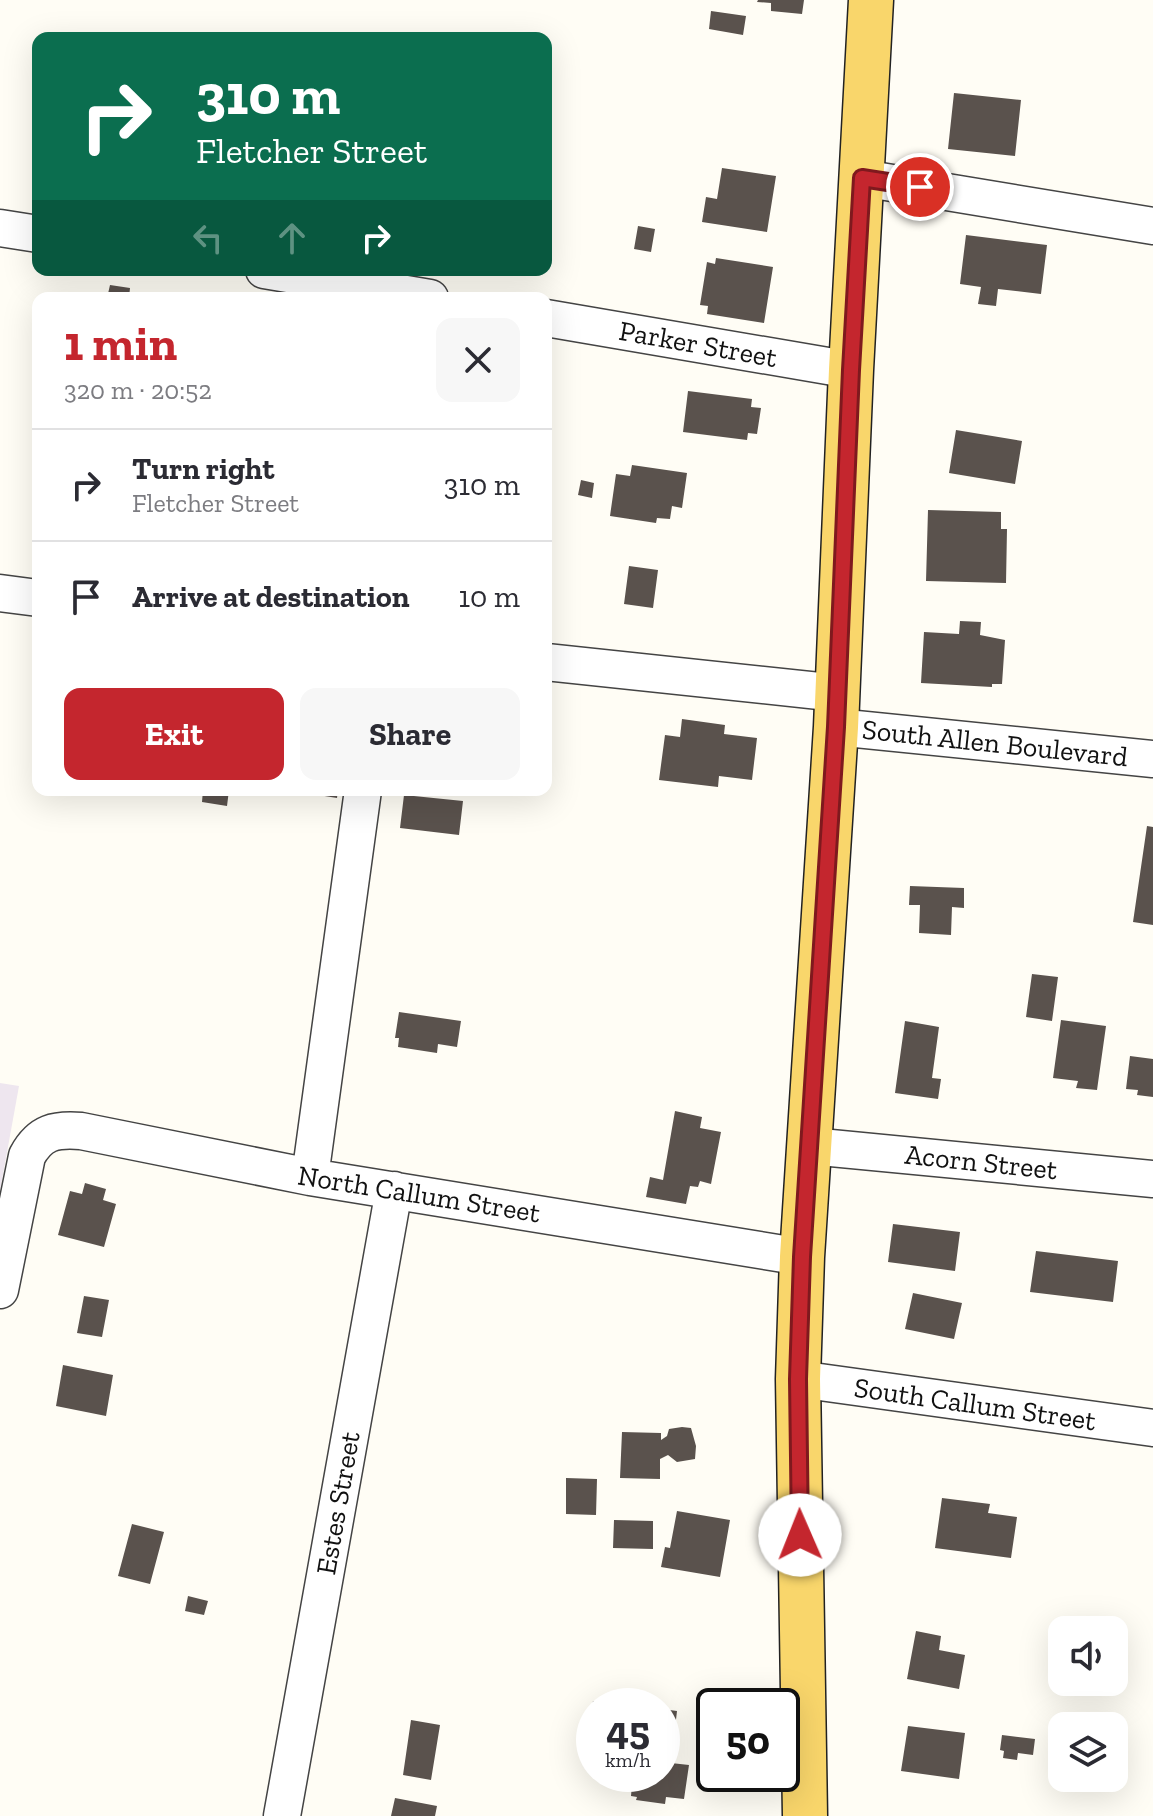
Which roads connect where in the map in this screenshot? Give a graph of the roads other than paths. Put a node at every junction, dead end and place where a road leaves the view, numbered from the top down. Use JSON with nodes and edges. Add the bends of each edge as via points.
{"nodes":[{"id":1,"x":871,"y":0,"type":"edge"},
{"id":2,"x":862,"y":178,"type":"junction"},
{"id":3,"x":1153,"y":226,"type":"edge"},
{"id":4,"x":0,"y":228,"type":"edge"},
{"id":5,"x":32,"y":233,"type":"edge"},
{"id":6,"x":300,"y":276,"type":"edge"},
{"id":7,"x":394,"y":292,"type":"edge"},
{"id":8,"x":552,"y":319,"type":"edge"},
{"id":9,"x":851,"y":370,"type":"junction"},
{"id":10,"x":0,"y":593,"type":"edge"},
{"id":11,"x":32,"y":597,"type":"edge"},
{"id":12,"x":552,"y":663,"type":"edge"},
{"id":13,"x":837,"y":710,"type":"junction"},
{"id":14,"x":1153,"y":759,"type":"edge"},
{"id":15,"x":362,"y":796,"type":"edge"},
{"id":16,"x":810,"y":1146,"type":"junction"},
{"id":17,"x":310,"y":1177,"type":"junction"},
{"id":18,"x":1153,"y":1179,"type":"edge"},
{"id":19,"x":394,"y":1190,"type":"junction"},
{"id":20,"x":802,"y":1257,"type":"junction"},
{"id":21,"x":0,"y":1290,"type":"edge"},
{"id":22,"x":798,"y":1379,"type":"junction"},
{"id":23,"x":1153,"y":1428,"type":"edge"},
{"id":24,"x":282,"y":1816,"type":"edge"},
{"id":25,"x":805,"y":1816,"type":"edge"}],
"edges":[{"from":1,"to":2,"type":"main road"},
{"from":2,"to":3,"type":"street"},
{"from":2,"to":9,"type":"main road"},
{"from":4,"to":5,"type":"street"},
{"from":6,"to":7,"type":"street"},
{"from":8,"to":9,"type":"street","name":"Parker Street"},
{"from":9,"to":13,"type":"main road"},
{"from":10,"to":11,"type":"street"},
{"from":12,"to":13,"type":"street","name":"South Allen Boulevard"},
{"from":13,"to":14,"type":"street","name":"South Allen Boulevard"},
{"from":13,"to":16,"type":"main road"},
{"from":15,"to":17,"type":"street"},
{"from":16,"to":18,"type":"street","name":"Acorn Street"},
{"from":16,"to":20,"type":"main road"},
{"from":17,"to":19,"type":"street","name":"North Callum Street"},
{"from":17,"to":21,"type":"street","name":"North Callum Street","via":[[59,1129],[39,1138],[27,1156]]},
{"from":19,"to":20,"type":"street","name":"North Callum Street"},
{"from":19,"to":24,"type":"street","name":"Estes Street"},
{"from":20,"to":22,"type":"main road"},
{"from":22,"to":23,"type":"street","name":"South Callum Street"},
{"from":22,"to":25,"type":"main road"}]}
